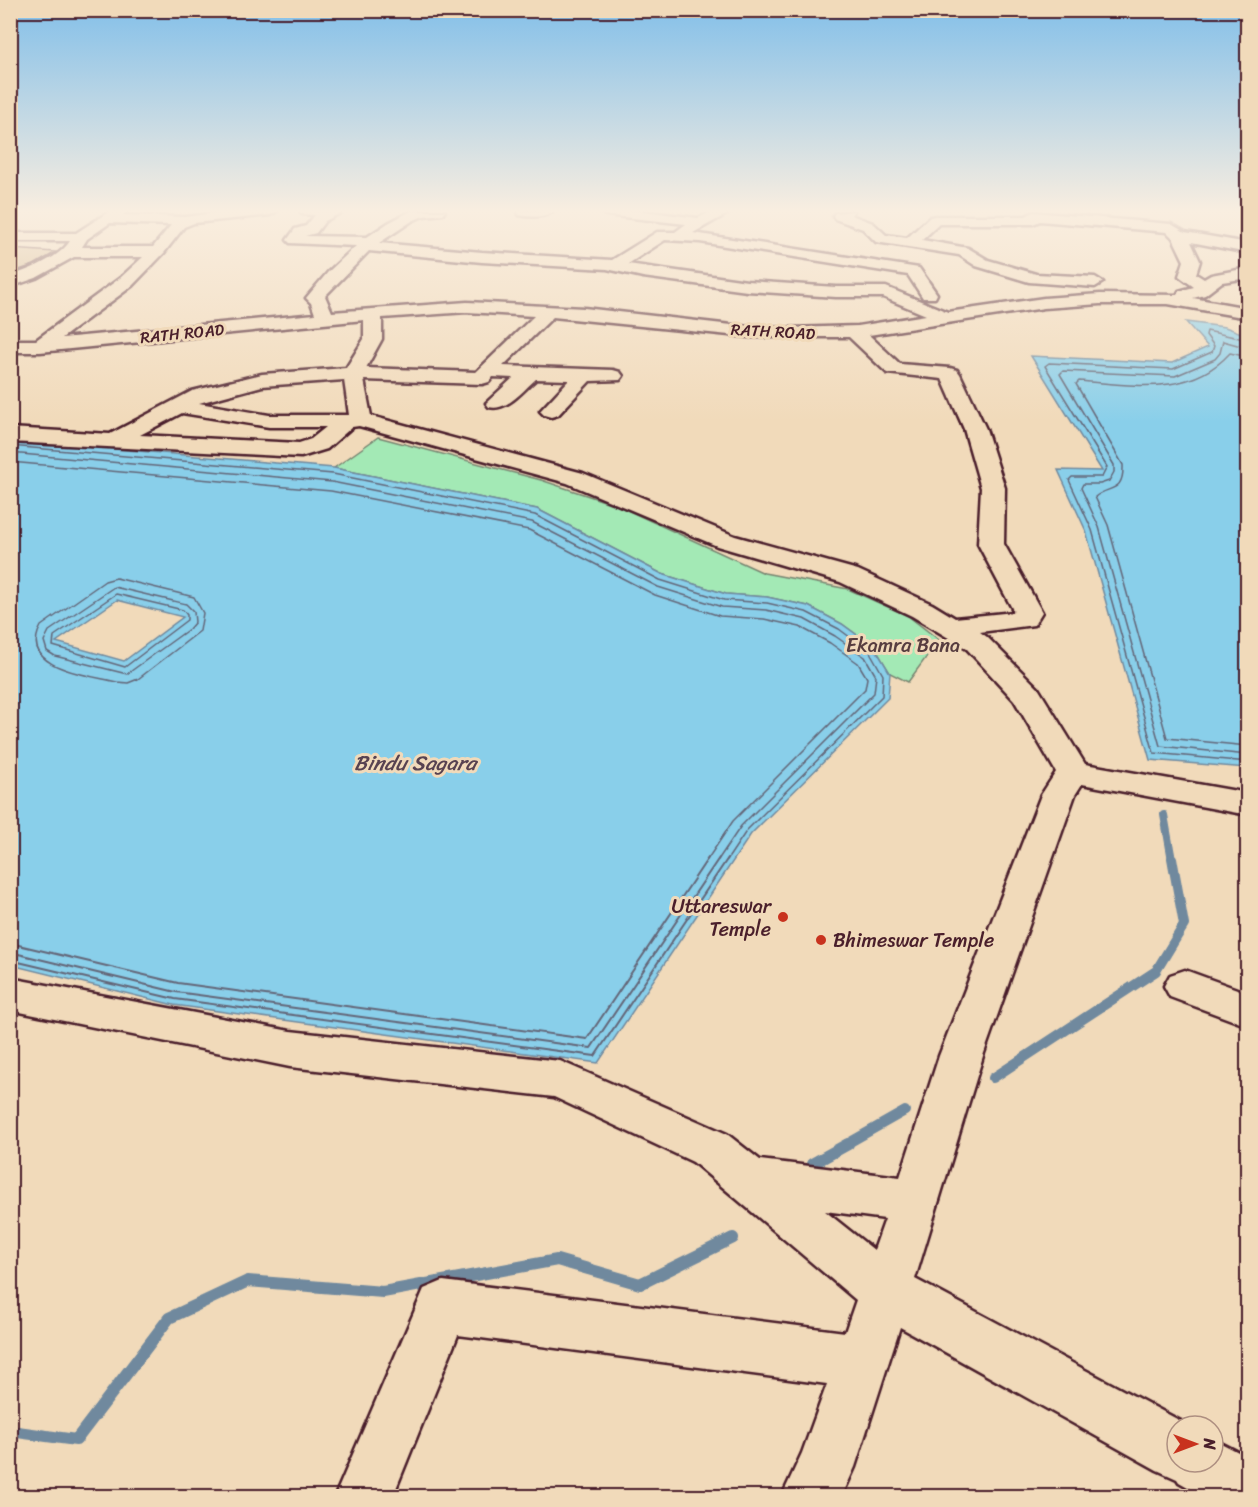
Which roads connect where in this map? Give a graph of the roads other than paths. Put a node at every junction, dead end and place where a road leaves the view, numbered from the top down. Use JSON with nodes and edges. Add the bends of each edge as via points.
{"nodes":[{"id":1,"x":127,"y":281,"type":"edge"},
{"id":2,"x":329,"y":281,"type":"edge"},
{"id":3,"x":716,"y":281,"type":"edge"},
{"id":4,"x":920,"y":281,"type":"edge"},
{"id":5,"x":1076,"y":281,"type":"edge"},
{"id":6,"x":1195,"y":281,"type":"edge"},
{"id":7,"x":1212,"y":281,"type":"edge"},
{"id":8,"x":1088,"y":282,"type":"junction"},
{"id":9,"x":1204,"y":287,"type":"junction"},
{"id":10,"x":886,"y":292,"type":"junction"},
{"id":11,"x":483,"y":294,"type":"dead end"},
{"id":12,"x":929,"y":294,"type":"junction"},
{"id":13,"x":951,"y":296,"type":"dead end"},
{"id":14,"x":972,"y":297,"type":"dead end"},
{"id":15,"x":1175,"y":297,"type":"junction"},
{"id":16,"x":1100,"y":300,"type":"junction"},
{"id":17,"x":1044,"y":303,"type":"junction"},
{"id":18,"x":467,"y":307,"type":"junction"},
{"id":19,"x":549,"y":311,"type":"junction"},
{"id":20,"x":373,"y":313,"type":"junction"},
{"id":21,"x":1248,"y":313,"type":"edge"},
{"id":22,"x":325,"y":318,"type":"junction"},
{"id":23,"x":949,"y":319,"type":"junction"},
{"id":24,"x":858,"y":331,"type":"junction"},
{"id":25,"x":10,"y":346,"type":"edge"},
{"id":26,"x":40,"y":346,"type":"junction"},
{"id":27,"x":488,"y":371,"type":"junction"},
{"id":28,"x":531,"y":373,"type":"junction"},
{"id":29,"x":353,"y":374,"type":"junction"},
{"id":30,"x":585,"y":375,"type":"junction"},
{"id":31,"x":613,"y":376,"type":"dead end"},
{"id":32,"x":496,"y":403,"type":"dead end"},
{"id":33,"x":179,"y":406,"type":"junction"},
{"id":34,"x":551,"y":411,"type":"dead end"},
{"id":35,"x":354,"y":421,"type":"junction"},
{"id":36,"x":10,"y":435,"type":"edge"},
{"id":37,"x":113,"y":441,"type":"junction"},
{"id":38,"x":951,"y":627,"type":"junction"},
{"id":39,"x":1073,"y":772,"type":"junction"},
{"id":40,"x":1248,"y":804,"type":"edge"},
{"id":41,"x":1185,"y":986,"type":"dead end"},
{"id":42,"x":10,"y":994,"type":"edge"},
{"id":43,"x":1248,"y":1010,"type":"edge"},
{"id":44,"x":751,"y":1180,"type":"junction"},
{"id":45,"x":916,"y":1201,"type":"junction"},
{"id":46,"x":884,"y":1290,"type":"junction"},
{"id":47,"x":861,"y":1361,"type":"junction"},
{"id":48,"x":1165,"y":1443,"type":"edge"},
{"id":49,"x":1221,"y":1474,"type":"edge"},
{"id":50,"x":1248,"y":1489,"type":"edge"},
{"id":51,"x":364,"y":1497,"type":"edge"},
{"id":52,"x":811,"y":1497,"type":"edge"}],
"edges":[{"from":1,"to":26,"type":"street"},
{"from":2,"to":22,"type":"street","via":[[315,298]]},
{"from":3,"to":10,"type":"street","via":[[836,292]]},
{"from":4,"to":12,"type":"street"},
{"from":5,"to":8,"type":"street"},
{"from":6,"to":9,"type":"street"},
{"from":7,"to":9,"type":"street"},
{"from":8,"to":15,"type":"street"},
{"from":8,"to":16,"type":"street"},
{"from":9,"to":15,"type":"street"},
{"from":10,"to":12,"type":"street"},
{"from":10,"to":23,"type":"street"},
{"from":11,"to":18,"type":"street"},
{"from":12,"to":13,"type":"street"},
{"from":14,"to":17,"type":"street"},
{"from":15,"to":16,"type":"street","name":"RATH ROAD"},
{"from":15,"to":21,"type":"street","name":"RATH ROAD"},
{"from":16,"to":17,"type":"street","name":"RATH ROAD"},
{"from":17,"to":23,"type":"street","name":"RATH ROAD"},
{"from":18,"to":19,"type":"street","name":"RATH ROAD"},
{"from":18,"to":20,"type":"street","name":"RATH ROAD"},
{"from":19,"to":24,"type":"street","name":"RATH ROAD","via":[[749,332]]},
{"from":19,"to":27,"type":"street"},
{"from":20,"to":22,"type":"street","name":"RATH ROAD"},
{"from":20,"to":29,"type":"street","via":[[373,339]]},
{"from":22,"to":26,"type":"street","name":"RATH ROAD"},
{"from":23,"to":24,"type":"street","name":"RATH ROAD"},
{"from":24,"to":38,"type":"street","via":[[894,369],[950,374],[975,429],[993,488],[991,544],[1028,612],[1024,619]]},
{"from":25,"to":26,"type":"street","name":"RATH ROAD"},
{"from":27,"to":28,"type":"street"},
{"from":27,"to":29,"type":"street","via":[[482,378]]},
{"from":28,"to":30,"type":"street"},
{"from":28,"to":32,"type":"street"},
{"from":29,"to":33,"type":"street","via":[[262,380],[199,395]]},
{"from":29,"to":35,"type":"street"},
{"from":30,"to":31,"type":"street"},
{"from":30,"to":34,"type":"street"},
{"from":33,"to":35,"type":"street","via":[[269,421]]},
{"from":33,"to":37,"type":"street"},
{"from":35,"to":37,"type":"street","via":[[319,444],[302,450]]},
{"from":35,"to":38,"type":"street","via":[[575,478],[726,541],[849,576]]},
{"from":36,"to":37,"type":"street"},
{"from":38,"to":39,"type":"street","via":[[977,643],[1027,695]]},
{"from":39,"to":40,"type":"street"},
{"from":39,"to":45,"type":"street","via":[[1058,795],[961,1056]]},
{"from":41,"to":43,"type":"street"},
{"from":42,"to":44,"type":"street","via":[[290,1049],[560,1079],[710,1148]]},
{"from":44,"to":45,"type":"street"},
{"from":44,"to":46,"type":"street"},
{"from":45,"to":46,"type":"street"},
{"from":46,"to":47,"type":"street"},
{"from":46,"to":48,"type":"street"},
{"from":47,"to":51,"type":"street","via":[[443,1307]]},
{"from":47,"to":52,"type":"street","via":[[826,1467]]},
{"from":49,"to":50,"type":"street"}]}
